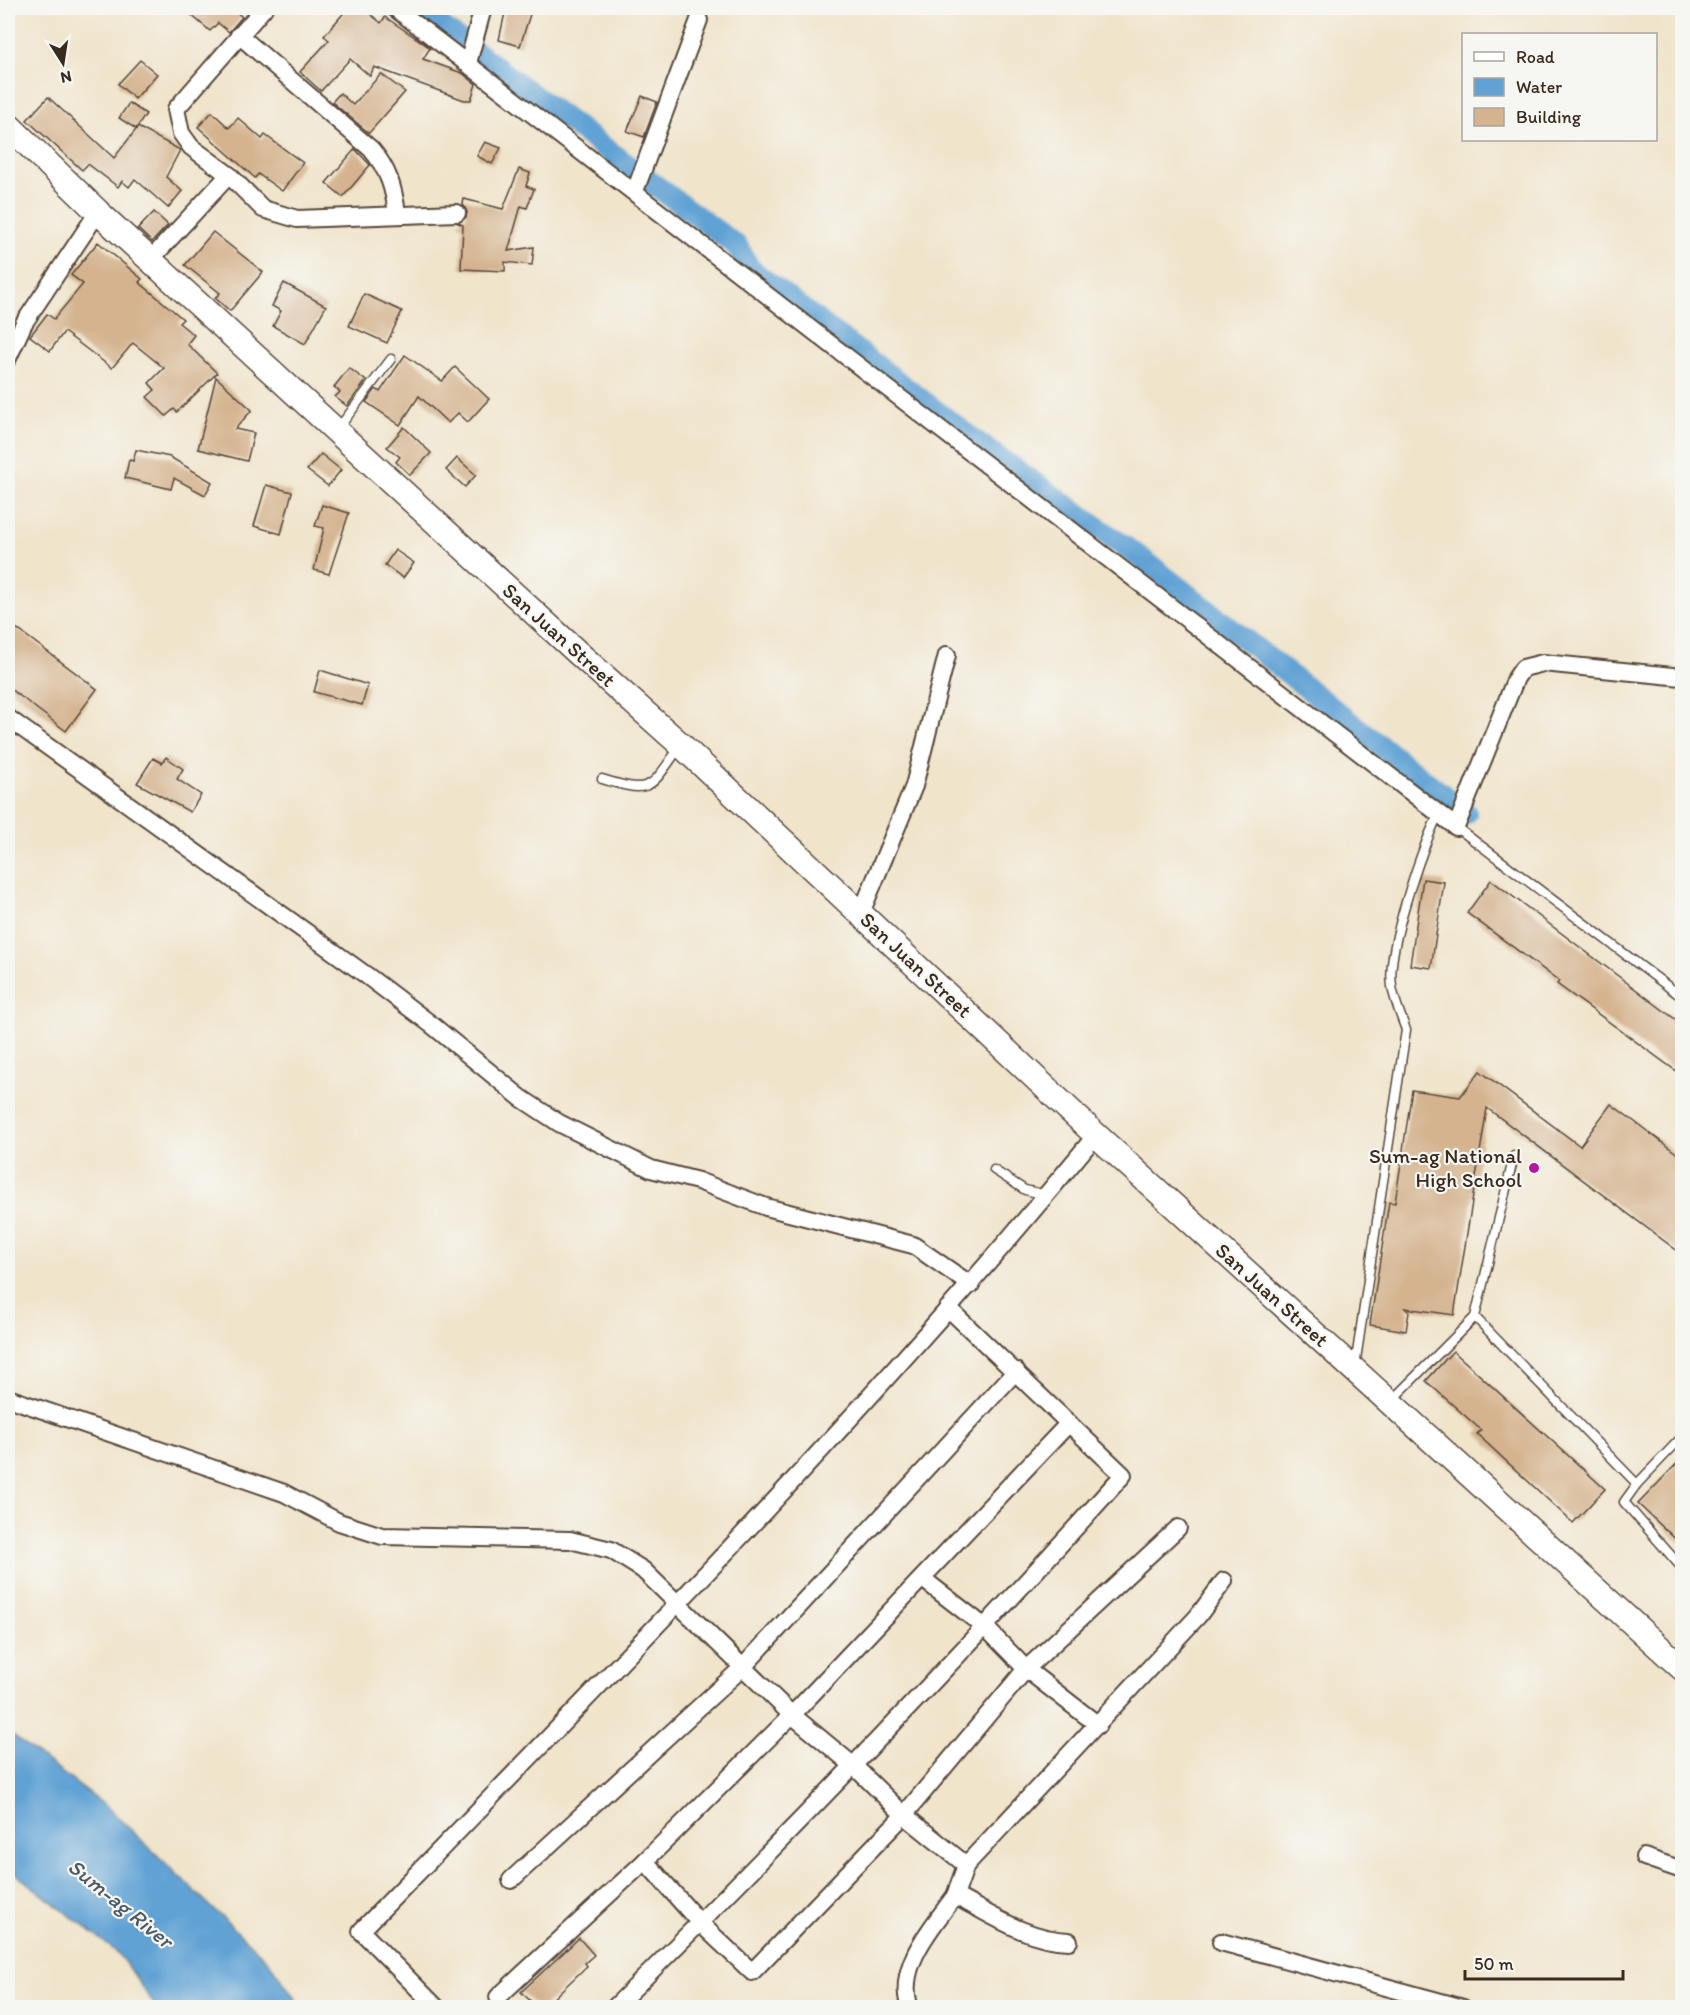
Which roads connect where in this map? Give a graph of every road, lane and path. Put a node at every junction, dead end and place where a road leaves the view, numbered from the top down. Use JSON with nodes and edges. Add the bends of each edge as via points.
{"nodes":[{"id":1,"x":264,"y":8,"type":"edge"},
{"id":2,"x":395,"y":8,"type":"edge"},
{"id":3,"x":483,"y":8,"type":"edge"},
{"id":4,"x":699,"y":20,"type":"dead end"},
{"id":5,"x":238,"y":35,"type":"junction"},
{"id":6,"x":468,"y":60,"type":"junction"},
{"id":7,"x":14,"y":134,"type":"edge"},
{"id":8,"x":229,"y":175,"type":"junction"},
{"id":9,"x":637,"y":186,"type":"junction"},
{"id":10,"x":98,"y":212,"type":"junction"},
{"id":11,"x":457,"y":213,"type":"dead end"},
{"id":12,"x":397,"y":214,"type":"junction"},
{"id":13,"x":150,"y":259,"type":"junction"},
{"id":14,"x":8,"y":358,"type":"edge"},
{"id":15,"x":391,"y":359,"type":"dead end"},
{"id":16,"x":337,"y":430,"type":"junction"},
{"id":17,"x":947,"y":655,"type":"dead end"},
{"id":18,"x":1683,"y":677,"type":"edge"},
{"id":19,"x":8,"y":718,"type":"edge"},
{"id":20,"x":681,"y":745,"type":"junction"},
{"id":21,"x":602,"y":779,"type":"dead end"},
{"id":22,"x":1439,"y":813,"type":"junction"},
{"id":23,"x":1460,"y":814,"type":"junction"},
{"id":24,"x":861,"y":913,"type":"junction"},
{"id":25,"x":1683,"y":997,"type":"edge"},
{"id":26,"x":1096,"y":1135,"type":"junction"},
{"id":27,"x":1514,"y":1156,"type":"dead end"},
{"id":28,"x":994,"y":1170,"type":"dead end"},
{"id":29,"x":1047,"y":1195,"type":"junction"},
{"id":30,"x":970,"y":1285,"type":"junction"},
{"id":31,"x":948,"y":1308,"type":"junction"},
{"id":32,"x":1475,"y":1317,"type":"junction"},
{"id":33,"x":1354,"y":1370,"type":"junction"},
{"id":34,"x":1016,"y":1371,"type":"junction"},
{"id":35,"x":8,"y":1398,"type":"edge"},
{"id":36,"x":1390,"y":1402,"type":"junction"},
{"id":37,"x":1069,"y":1423,"type":"junction"},
{"id":38,"x":1683,"y":1437,"type":"edge"},
{"id":39,"x":1637,"y":1484,"type":"junction"},
{"id":40,"x":1178,"y":1528,"type":"dead end"},
{"id":41,"x":1683,"y":1568,"type":"edge"},
{"id":42,"x":923,"y":1579,"type":"junction"},
{"id":43,"x":1224,"y":1581,"type":"dead end"},
{"id":44,"x":678,"y":1605,"type":"junction"},
{"id":45,"x":986,"y":1628,"type":"junction"},
{"id":46,"x":743,"y":1667,"type":"junction"},
{"id":47,"x":1683,"y":1668,"type":"edge"},
{"id":48,"x":1026,"y":1670,"type":"junction"},
{"id":49,"x":792,"y":1715,"type":"junction"},
{"id":50,"x":1098,"y":1725,"type":"junction"},
{"id":51,"x":855,"y":1767,"type":"junction"},
{"id":52,"x":904,"y":1815,"type":"junction"},
{"id":53,"x":1644,"y":1857,"type":"dead end"},
{"id":54,"x":645,"y":1862,"type":"junction"},
{"id":55,"x":966,"y":1865,"type":"junction"},
{"id":56,"x":1683,"y":1870,"type":"edge"},
{"id":57,"x":511,"y":1880,"type":"dead end"},
{"id":58,"x":955,"y":1896,"type":"junction"},
{"id":59,"x":700,"y":1923,"type":"junction"},
{"id":60,"x":1069,"y":1941,"type":"dead end"},
{"id":61,"x":1221,"y":1942,"type":"dead end"},
{"id":62,"x":498,"y":1997,"type":"dead end"},
{"id":63,"x":437,"y":2007,"type":"edge"},
{"id":64,"x":614,"y":2007,"type":"edge"},
{"id":65,"x":909,"y":2007,"type":"edge"},
{"id":66,"x":1463,"y":2007,"type":"edge"}],
"edges":[{"from":1,"to":5,"type":"street"},
{"from":2,"to":6,"type":"street"},
{"from":3,"to":6,"type":"street"},
{"from":4,"to":9,"type":"street"},
{"from":5,"to":8,"type":"street","via":[[176,109],[181,133],[191,147]]},
{"from":5,"to":12,"type":"street","via":[[371,148],[391,181]]},
{"from":6,"to":9,"type":"street"},
{"from":7,"to":10,"type":"main road","name":"San Juan Street"},
{"from":8,"to":12,"type":"street","via":[[263,209],[297,219]]},
{"from":8,"to":13,"type":"street"},
{"from":9,"to":22,"type":"street"},
{"from":10,"to":13,"type":"main road","name":"San Juan Street"},
{"from":10,"to":14,"type":"street","via":[[24,323]]},
{"from":11,"to":12,"type":"street"},
{"from":13,"to":16,"type":"main road","name":"San Juan Street"},
{"from":15,"to":16,"type":"lane"},
{"from":16,"to":20,"type":"main road","name":"San Juan Street"},
{"from":17,"to":24,"type":"street","via":[[914,786]]},
{"from":18,"to":23,"type":"street","via":[[1543,663],[1523,668]]},
{"from":19,"to":30,"type":"street","via":[[375,982],[559,1124],[651,1169],[698,1181],[766,1207],[913,1245]]},
{"from":20,"to":21,"type":"lane","via":[[652,785],[631,788]]},
{"from":20,"to":24,"type":"main road","name":"San Juan Street"},
{"from":22,"to":23,"type":"street"},
{"from":22,"to":33,"type":"lane","via":[[1422,847],[1392,959],[1392,986],[1406,1030]]},
{"from":23,"to":25,"type":"lane"},
{"from":24,"to":26,"type":"main road","name":"San Juan Street"},
{"from":26,"to":29,"type":"street"},
{"from":26,"to":33,"type":"main road","name":"San Juan Street"},
{"from":27,"to":32,"type":"lane"},
{"from":28,"to":29,"type":"lane","via":[[1025,1190]]},
{"from":29,"to":30,"type":"street"},
{"from":30,"to":31,"type":"street"},
{"from":31,"to":34,"type":"street"},
{"from":31,"to":44,"type":"street"},
{"from":32,"to":36,"type":"lane"},
{"from":32,"to":39,"type":"lane"},
{"from":33,"to":36,"type":"main road","name":"San Juan Street"},
{"from":34,"to":37,"type":"street"},
{"from":34,"to":46,"type":"street"},
{"from":35,"to":44,"type":"street","via":[[284,1493],[339,1522],[382,1536],[570,1540],[611,1550],[643,1570]]},
{"from":36,"to":47,"type":"main road","name":"San Juan Street"},
{"from":37,"to":42,"type":"street"},
{"from":37,"to":45,"type":"street","via":[[1123,1475]]},
{"from":38,"to":39,"type":"lane"},
{"from":39,"to":41,"type":"lane","via":[[1625,1498],[1625,1506]]},
{"from":40,"to":48,"type":"street"},
{"from":42,"to":45,"type":"street"},
{"from":42,"to":49,"type":"street"},
{"from":43,"to":50,"type":"street","via":[[1198,1616]]},
{"from":44,"to":46,"type":"street"},
{"from":44,"to":63,"type":"street","via":[[361,1931]]},
{"from":45,"to":48,"type":"street"},
{"from":45,"to":51,"type":"street"},
{"from":46,"to":49,"type":"street"},
{"from":46,"to":57,"type":"street"},
{"from":48,"to":50,"type":"street"},
{"from":48,"to":52,"type":"street"},
{"from":49,"to":51,"type":"street"},
{"from":49,"to":54,"type":"street"},
{"from":50,"to":55,"type":"street"},
{"from":51,"to":52,"type":"street"},
{"from":51,"to":59,"type":"street"},
{"from":52,"to":55,"type":"street"},
{"from":52,"to":59,"type":"street","via":[[752,1972]]},
{"from":53,"to":56,"type":"street"},
{"from":54,"to":59,"type":"street"},
{"from":54,"to":62,"type":"street"},
{"from":55,"to":58,"type":"street"},
{"from":58,"to":60,"type":"street","via":[[1014,1927],[1047,1940]]},
{"from":58,"to":65,"type":"street","via":[[923,1940],[912,1963],[907,1989]]},
{"from":59,"to":64,"type":"street"},
{"from":61,"to":66,"type":"street"}]}
